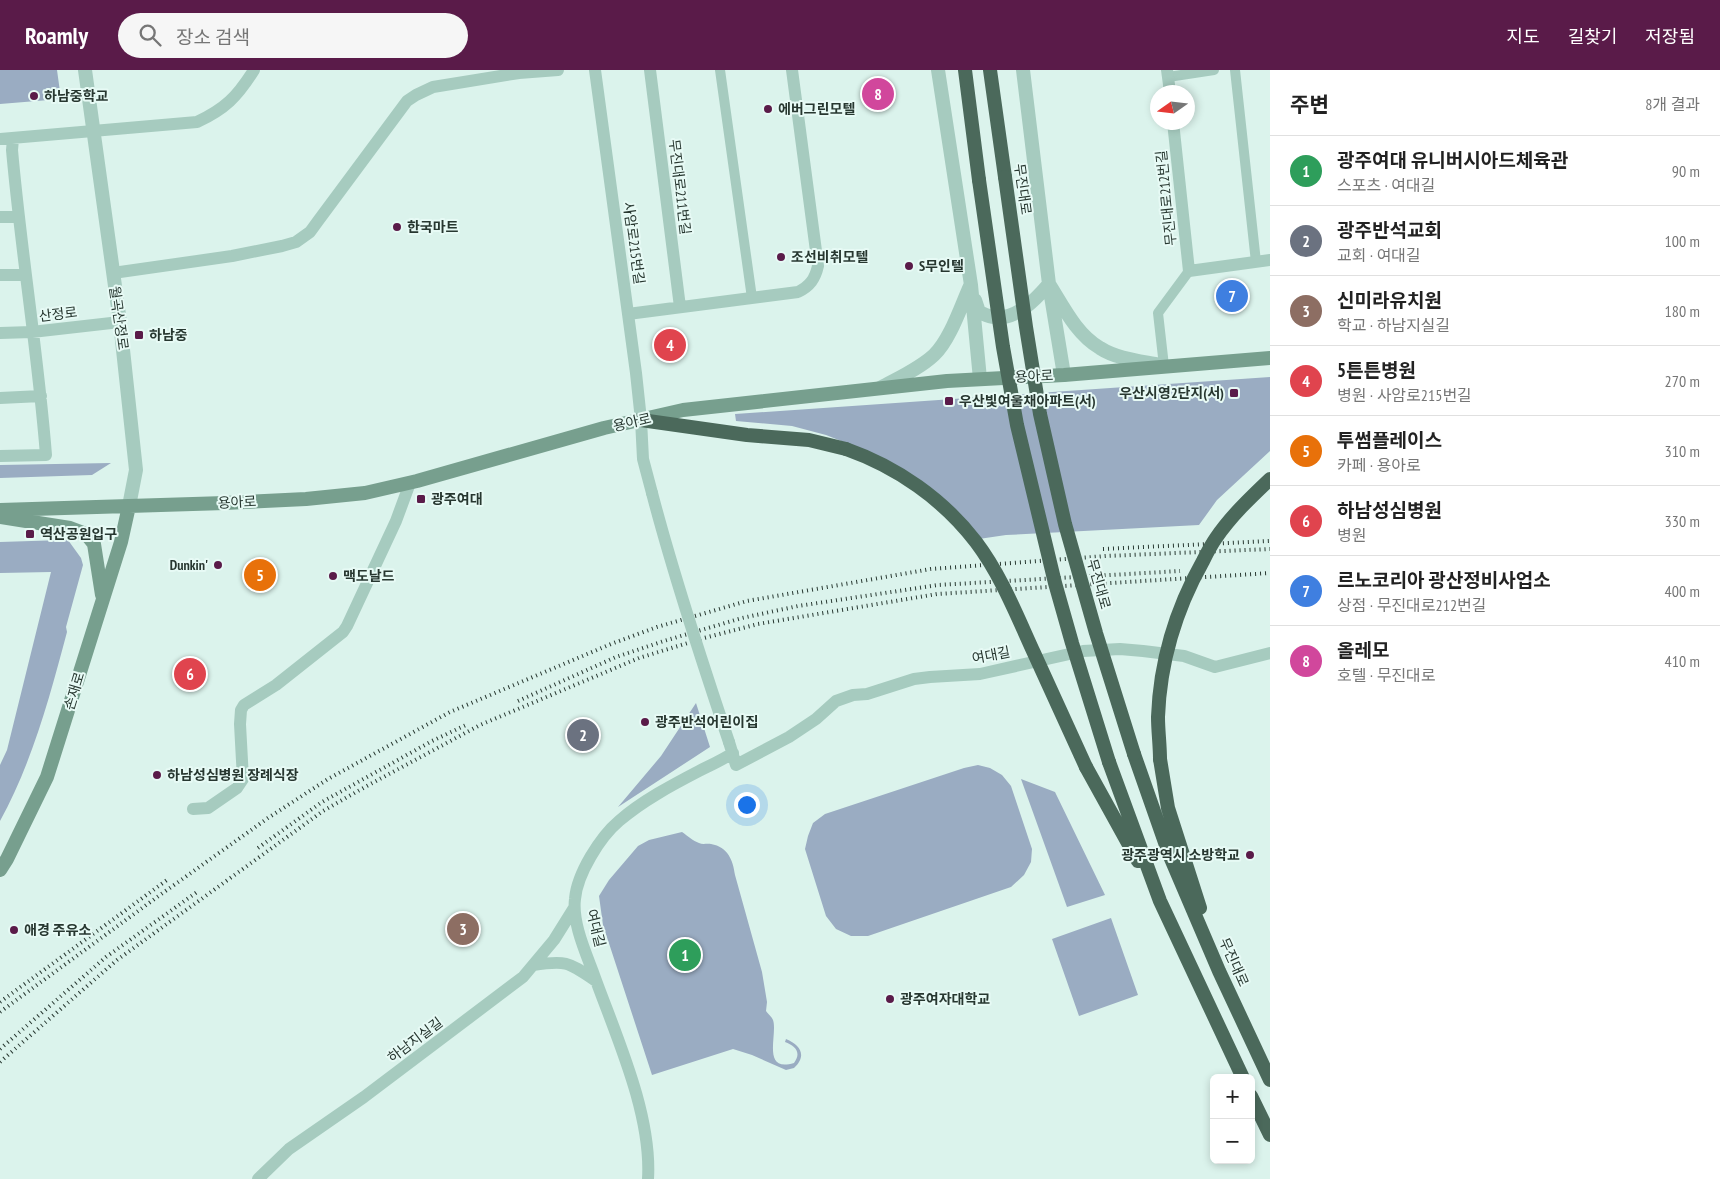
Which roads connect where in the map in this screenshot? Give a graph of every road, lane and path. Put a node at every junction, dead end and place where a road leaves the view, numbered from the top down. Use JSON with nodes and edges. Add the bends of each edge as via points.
{"nodes":[{"id":1,"x":85,"y":70,"type":"edge"},
{"id":2,"x":254,"y":70,"type":"edge"},
{"id":3,"x":558,"y":70,"type":"edge"},
{"id":4,"x":595,"y":70,"type":"edge"},
{"id":5,"x":650,"y":70,"type":"edge"},
{"id":6,"x":720,"y":70,"type":"edge"},
{"id":7,"x":792,"y":70,"type":"edge"},
{"id":8,"x":938,"y":70,"type":"edge"},
{"id":9,"x":965,"y":70,"type":"edge"},
{"id":10,"x":990,"y":70,"type":"edge"},
{"id":11,"x":1023,"y":70,"type":"edge"},
{"id":12,"x":1214,"y":70,"type":"edge"},
{"id":13,"x":1235,"y":70,"type":"edge"},
{"id":14,"x":1168,"y":74,"type":"edge"},
{"id":15,"x":93,"y":130,"type":"junction"},
{"id":16,"x":1174,"y":130,"type":"edge"},
{"id":17,"x":6,"y":139,"type":"edge"},
{"id":18,"x":18,"y":217,"type":"junction"},
{"id":19,"x":0,"y":218,"type":"edge"},
{"id":20,"x":1270,"y":260,"type":"edge"},
{"id":21,"x":1256,"y":262,"type":"junction"},
{"id":22,"x":1189,"y":271,"type":"junction"},
{"id":23,"x":113,"y":273,"type":"junction"},
{"id":24,"x":0,"y":275,"type":"edge"},
{"id":25,"x":24,"y":275,"type":"junction"},
{"id":26,"x":1049,"y":284,"type":"junction"},
{"id":27,"x":971,"y":285,"type":"junction"},
{"id":28,"x":752,"y":298,"type":"junction"},
{"id":29,"x":680,"y":307,"type":"junction"},
{"id":30,"x":628,"y":314,"type":"junction"},
{"id":31,"x":120,"y":322,"type":"junction"},
{"id":32,"x":32,"y":332,"type":"junction"},
{"id":33,"x":0,"y":333,"type":"edge"},
{"id":34,"x":1270,"y":358,"type":"edge"},
{"id":35,"x":1164,"y":366,"type":"junction"},
{"id":36,"x":1064,"y":375,"type":"junction"},
{"id":37,"x":980,"y":379,"type":"junction"},
{"id":38,"x":880,"y":388,"type":"junction"},
{"id":39,"x":41,"y":396,"type":"junction"},
{"id":40,"x":0,"y":398,"type":"edge"},
{"id":41,"x":641,"y":420,"type":"junction"},
{"id":42,"x":0,"y":456,"type":"edge"},
{"id":43,"x":1270,"y":479,"type":"edge"},
{"id":44,"x":410,"y":483,"type":"junction"},
{"id":45,"x":129,"y":506,"type":"junction"},
{"id":46,"x":0,"y":510,"type":"edge"},
{"id":47,"x":0,"y":517,"type":"edge"},
{"id":48,"x":103,"y":598,"type":"junction"},
{"id":49,"x":1270,"y":653,"type":"edge"},
{"id":50,"x":733,"y":753,"type":"junction"},
{"id":51,"x":193,"y":809,"type":"dead end"},
{"id":52,"x":0,"y":870,"type":"edge"},
{"id":53,"x":1160,"y":901,"type":"junction"},
{"id":54,"x":574,"y":908,"type":"junction"},
{"id":55,"x":533,"y":965,"type":"junction"},
{"id":56,"x":1219,"y":971,"type":"junction"},
{"id":57,"x":596,"y":981,"type":"junction"},
{"id":58,"x":1241,"y":1074,"type":"edge"},
{"id":59,"x":1270,"y":1080,"type":"edge"},
{"id":60,"x":1255,"y":1104,"type":"edge"},
{"id":61,"x":1270,"y":1135,"type":"edge"},
{"id":62,"x":258,"y":1179,"type":"edge"},
{"id":63,"x":648,"y":1179,"type":"edge"}],
"edges":[{"from":1,"to":15,"type":"street","name":"월곡산정로"},
{"from":2,"to":15,"type":"street","via":[[233,99],[216,113],[197,122]]},
{"from":3,"to":23,"type":"street","via":[[432,87],[407,101],[318,222],[296,242],[232,256]]},
{"from":4,"to":30,"type":"street","name":"사암로215번길"},
{"from":5,"to":29,"type":"street","name":"무진대로211번길"},
{"from":6,"to":28,"type":"street"},
{"from":7,"to":28,"type":"street","via":[[818,266],[812,282],[798,292]]},
{"from":8,"to":27,"type":"street"},
{"from":9,"to":53,"type":"highway","bridge":true,"via":[[1003,347],[1017,425],[1072,643],[1109,762]]},
{"from":10,"to":56,"type":"highway","name":"무진대로","bridge":true,"via":[[1040,414],[1065,524],[1134,754],[1169,854]]},
{"from":11,"to":26,"type":"street","name":"무진대로"},
{"from":12,"to":14,"type":"street"},
{"from":13,"to":21,"type":"street"},
{"from":15,"to":17,"type":"street"},
{"from":15,"to":23,"type":"street","name":"월곡산정로"},
{"from":16,"to":22,"type":"street","name":"무진대로212번길"},
{"from":17,"to":18,"type":"street","via":[[12,150]]},
{"from":18,"to":19,"type":"street"},
{"from":18,"to":25,"type":"street"},
{"from":20,"to":21,"type":"street"},
{"from":21,"to":22,"type":"street"},
{"from":22,"to":35,"type":"street","via":[[1158,313]]},
{"from":23,"to":31,"type":"street","name":"월곡산정로"},
{"from":24,"to":25,"type":"street"},
{"from":25,"to":32,"type":"street"},
{"from":26,"to":27,"type":"street","via":[[1030,304],[1010,316],[994,317],[979,312]]},
{"from":26,"to":35,"type":"street","via":[[1072,321],[1099,348],[1124,358]]},
{"from":26,"to":36,"type":"street","name":"무진대로"},
{"from":27,"to":37,"type":"street"},
{"from":27,"to":38,"type":"street","via":[[946,338],[934,355]]},
{"from":28,"to":29,"type":"street"},
{"from":29,"to":30,"type":"street"},
{"from":30,"to":41,"type":"street","name":"사암로215번길"},
{"from":31,"to":32,"type":"street","name":"산정로"},
{"from":31,"to":45,"type":"street","name":"월곡산정로","via":[[136,470]]},
{"from":32,"to":33,"type":"street","name":"산정로"},
{"from":32,"to":39,"type":"street"},
{"from":34,"to":35,"type":"main road","name":"용아로"},
{"from":35,"to":36,"type":"main road","name":"용아로"},
{"from":36,"to":37,"type":"main road","name":"용아로"},
{"from":37,"to":38,"type":"main road","name":"용아로"},
{"from":38,"to":41,"type":"main road","name":"용아로","via":[[683,410]]},
{"from":39,"to":40,"type":"street"},
{"from":39,"to":42,"type":"street","via":[[46,455]]},
{"from":41,"to":44,"type":"main road","name":"용아로"},
{"from":41,"to":50,"type":"street","name":"사암로215번길","bridge":true,"via":[[643,459],[652,493],[684,607]]},
{"from":41,"to":53,"type":"highway","bridge":true,"via":[[808,440],[846,449],[870,457],[897,472],[944,508],[977,543],[1006,593],[1086,767]]},
{"from":43,"to":56,"type":"highway","bridge":true,"via":[[1216,538],[1191,582],[1179,608],[1162,676],[1158,717],[1160,759],[1168,808]]},
{"from":44,"to":45,"type":"main road","name":"용아로","via":[[365,493],[306,499]]},
{"from":44,"to":51,"type":"street","via":[[396,521],[347,626],[276,685],[244,705],[240,710],[243,779],[237,788],[208,808]]},
{"from":45,"to":46,"type":"main road","name":"용아로"},
{"from":45,"to":48,"type":"main road","name":"손재로"},
{"from":47,"to":48,"type":"main road","via":[[70,528],[86,534],[94,544]]},
{"from":48,"to":52,"type":"main road","name":"손재로","via":[[47,777]]},
{"from":49,"to":50,"type":"street","name":"여대길","via":[[1215,667],[1184,656],[1120,648],[1082,651],[980,674],[914,679],[836,701],[789,737]]},
{"from":50,"to":54,"type":"street","name":"여대길","via":[[655,796],[619,821],[605,836],[586,868],[578,884]]},
{"from":53,"to":58,"type":"highway"},
{"from":54,"to":55,"type":"street","name":"하남지실길"},
{"from":54,"to":57,"type":"street","name":"여대길","via":[[581,940]]},
{"from":55,"to":57,"type":"street","via":[[567,963]]},
{"from":55,"to":62,"type":"street","name":"하남지실길","via":[[523,976],[364,1097],[289,1149]]},
{"from":56,"to":59,"type":"highway","name":"무진대로"},
{"from":57,"to":63,"type":"street","name":"여대길","via":[[633,1081],[646,1140]]},
{"from":60,"to":61,"type":"highway"}]}
